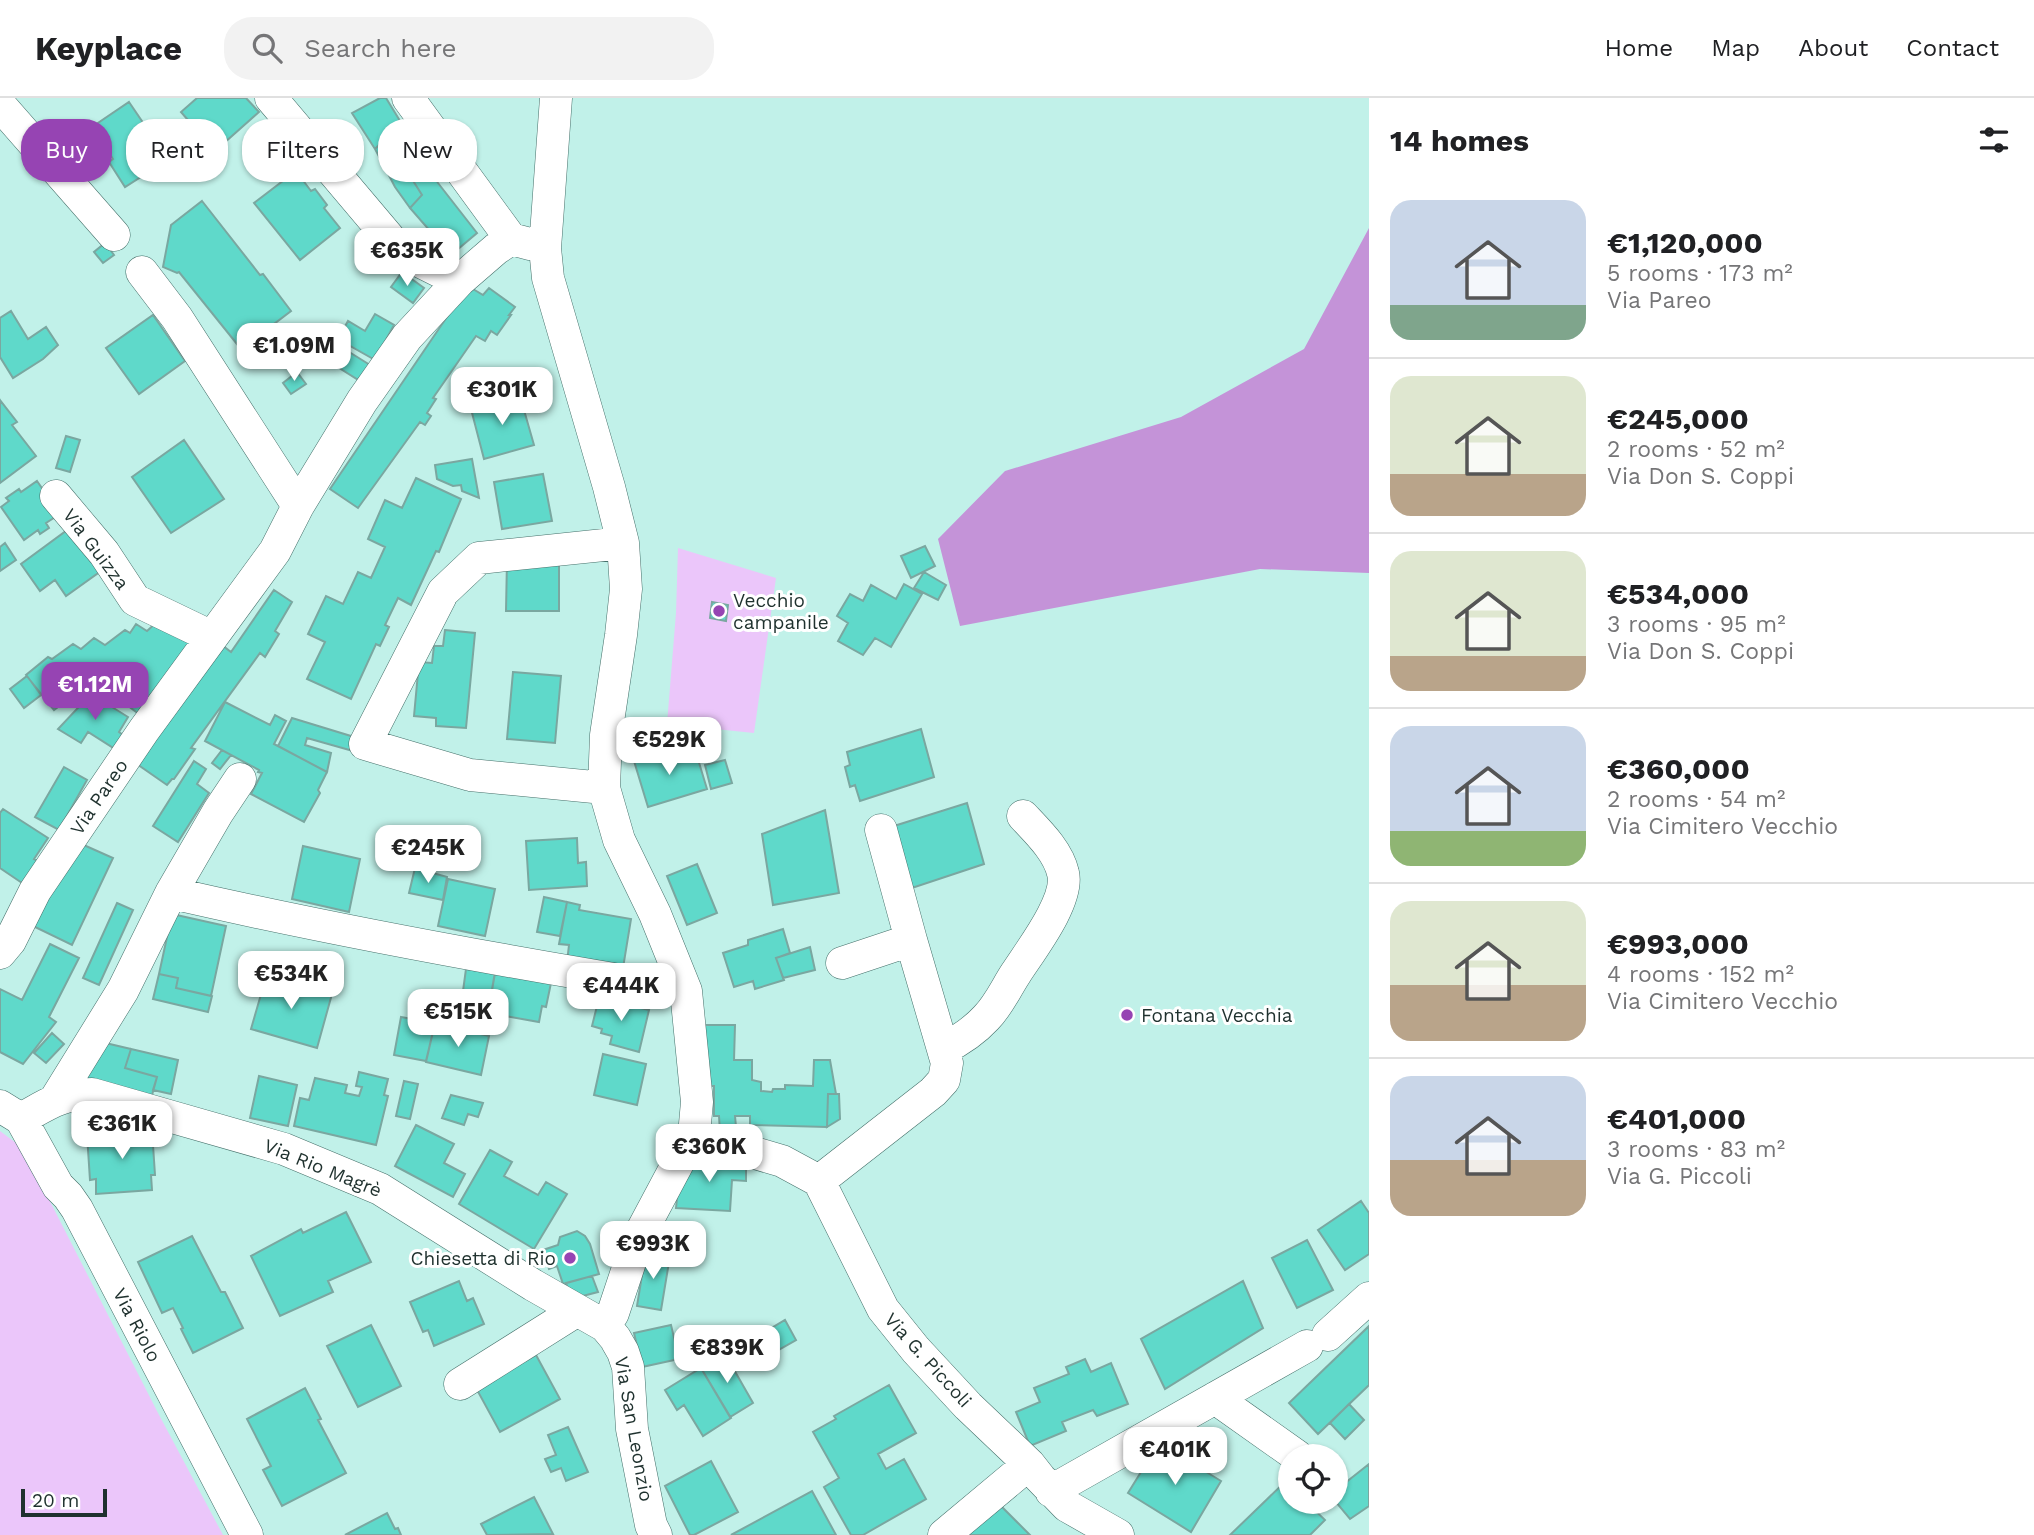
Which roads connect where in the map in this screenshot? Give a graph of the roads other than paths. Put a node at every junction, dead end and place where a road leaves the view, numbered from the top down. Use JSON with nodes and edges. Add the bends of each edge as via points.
{"nodes":[{"id":1,"x":271,"y":98,"type":"edge"},
{"id":2,"x":408,"y":98,"type":"edge"},
{"id":3,"x":556,"y":98,"type":"edge"},
{"id":4,"x":0,"y":104,"type":"edge"},
{"id":5,"x":114,"y":235,"type":"dead end"},
{"id":6,"x":511,"y":239,"type":"junction"},
{"id":7,"x":545,"y":248,"type":"junction"},
{"id":8,"x":142,"y":272,"type":"dead end"},
{"id":9,"x":458,"y":281,"type":"junction"},
{"id":10,"x":56,"y":496,"type":"dead end"},
{"id":11,"x":298,"y":506,"type":"junction"},
{"id":12,"x":623,"y":543,"type":"junction"},
{"id":13,"x":212,"y":637,"type":"junction"},
{"id":14,"x":240,"y":779,"type":"dead end"},
{"id":15,"x":604,"y":788,"type":"junction"},
{"id":16,"x":1023,"y":816,"type":"dead end"},
{"id":17,"x":881,"y":830,"type":"dead end"},
{"id":18,"x":170,"y":893,"type":"junction"},
{"id":19,"x":911,"y":940,"type":"junction"},
{"id":20,"x":0,"y":953,"type":"edge"},
{"id":21,"x":842,"y":963,"type":"dead end"},
{"id":22,"x":686,"y":990,"type":"junction"},
{"id":23,"x":943,"y":1049,"type":"junction"},
{"id":24,"x":55,"y":1100,"type":"junction"},
{"id":25,"x":11,"y":1112,"type":"edge"},
{"id":26,"x":694,"y":1135,"type":"junction"},
{"id":27,"x":819,"y":1181,"type":"junction"},
{"id":28,"x":1369,"y":1298,"type":"edge"},
{"id":29,"x":576,"y":1311,"type":"junction"},
{"id":30,"x":605,"y":1326,"type":"junction"},
{"id":31,"x":460,"y":1384,"type":"dead end"},
{"id":32,"x":1215,"y":1398,"type":"junction"},
{"id":33,"x":1280,"y":1444,"type":"edge"},
{"id":34,"x":1029,"y":1464,"type":"junction"},
{"id":35,"x":1051,"y":1491,"type":"junction"},
{"id":36,"x":247,"y":1535,"type":"edge"},
{"id":37,"x":656,"y":1535,"type":"edge"},
{"id":38,"x":944,"y":1535,"type":"edge"},
{"id":39,"x":1118,"y":1535,"type":"edge"}],
"edges":[{"from":1,"to":9,"type":"street","via":[[401,252]]},
{"from":2,"to":6,"type":"street"},
{"from":3,"to":7,"type":"street"},
{"from":4,"to":5,"type":"street"},
{"from":6,"to":7,"type":"street"},
{"from":6,"to":9,"type":"street","name":"Via Pareo"},
{"from":7,"to":12,"type":"street","via":[[548,278]]},
{"from":8,"to":11,"type":"street","via":[[177,318]]},
{"from":9,"to":11,"type":"street","name":"Via Pareo","via":[[407,337]]},
{"from":10,"to":13,"type":"street","name":"Via Guizza","via":[[104,553],[135,600]]},
{"from":11,"to":13,"type":"street","name":"Via Pareo","via":[[275,551]]},
{"from":12,"to":15,"type":"street","via":[[626,589],[606,735]]},
{"from":12,"to":15,"type":"street","via":[[479,558],[443,592],[365,744],[470,775]]},
{"from":13,"to":20,"type":"street","name":"Via Pareo","via":[[75,831]]},
{"from":14,"to":18,"type":"street","name":"Via Rio Magrè"},
{"from":15,"to":22,"type":"street","via":[[619,840]]},
{"from":16,"to":23,"type":"street","via":[[1060,864],[1064,882],[1060,898],[1038,942],[988,1016],[970,1034]]},
{"from":17,"to":19,"type":"street"},
{"from":18,"to":22,"type":"street","via":[[537,967]]},
{"from":18,"to":24,"type":"street","name":"Via Rio Magrè","via":[[122,990]]},
{"from":19,"to":21,"type":"street"},
{"from":19,"to":23,"type":"street"},
{"from":22,"to":26,"type":"street","via":[[697,1102]]},
{"from":23,"to":27,"type":"street","via":[[947,1063],[944,1080],[933,1093]]},
{"from":24,"to":25,"type":"street","name":"Via Rio Magrè"},
{"from":24,"to":29,"type":"street","name":"Via Rio Magrè","via":[[92,1094],[284,1149],[380,1189]]},
{"from":25,"to":36,"type":"street","name":"Via Riolo","via":[[77,1209]]},
{"from":26,"to":27,"type":"street","via":[[782,1161]]},
{"from":26,"to":30,"type":"street","via":[[638,1238]]},
{"from":27,"to":34,"type":"street","name":"Via G. Piccoli","via":[[883,1309],[944,1381]]},
{"from":28,"to":32,"type":"street","via":[[1317,1340]]},
{"from":29,"to":30,"type":"street","name":"Via Rio Magrè"},
{"from":29,"to":31,"type":"street"},
{"from":30,"to":37,"type":"street","name":"Via San Leonzio","via":[[620,1345],[628,1367],[632,1429]]},
{"from":32,"to":33,"type":"street"},
{"from":32,"to":35,"type":"street"},
{"from":34,"to":35,"type":"street","name":"Via G. Piccoli"},
{"from":34,"to":38,"type":"street"},
{"from":35,"to":39,"type":"street","name":"Via G. Piccoli","via":[[1067,1506]]}]}
